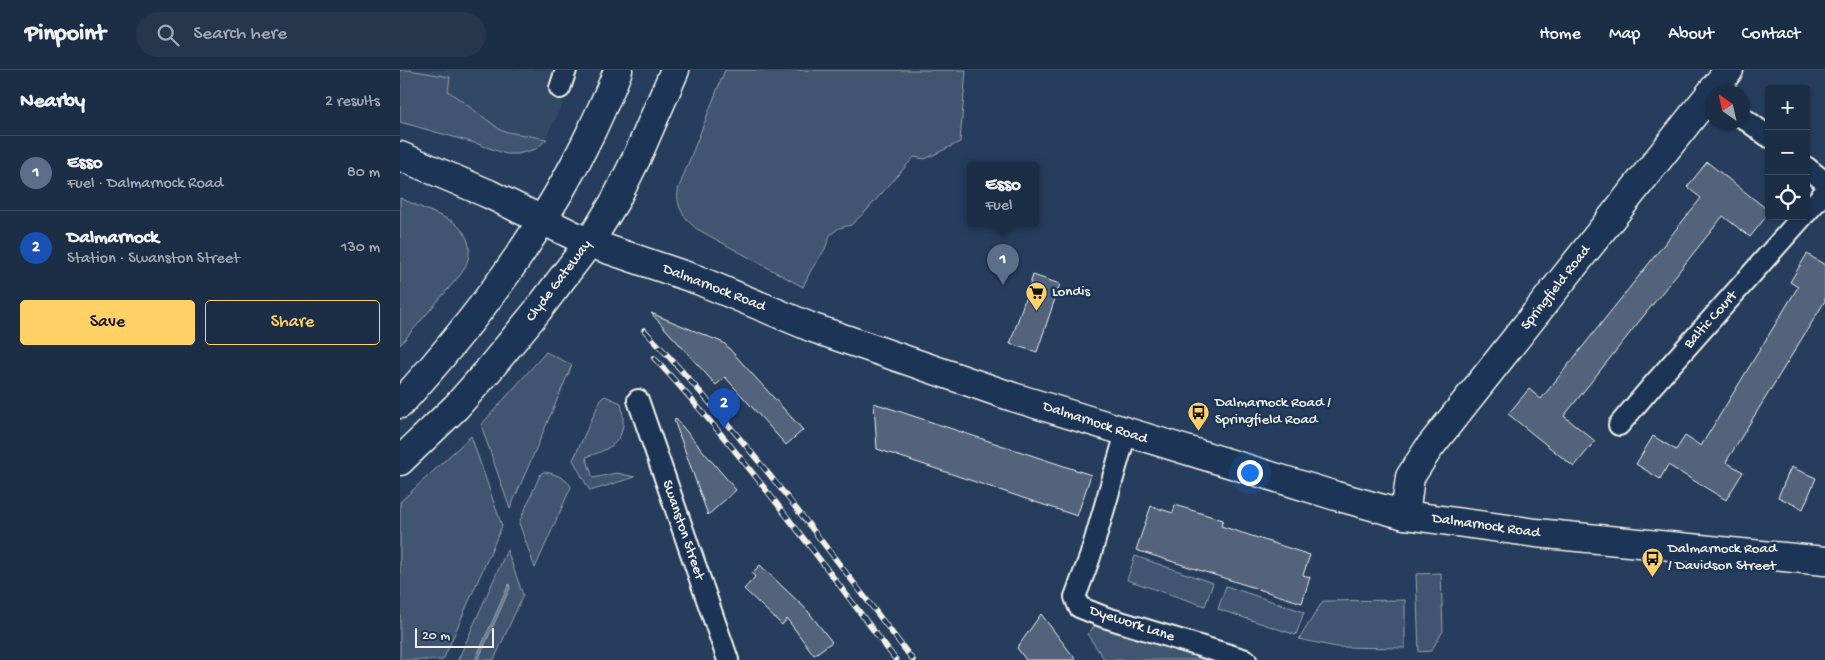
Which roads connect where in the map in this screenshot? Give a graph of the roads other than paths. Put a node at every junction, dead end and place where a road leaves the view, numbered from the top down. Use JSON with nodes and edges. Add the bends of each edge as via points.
{"nodes":[{"id":1,"x":618,"y":70,"type":"edge"},
{"id":2,"x":675,"y":70,"type":"edge"},
{"id":3,"x":1729,"y":70,"type":"edge"},
{"id":4,"x":1717,"y":85,"type":"edge"},
{"id":5,"x":1705,"y":101,"type":"edge"},
{"id":6,"x":1750,"y":122,"type":"edge"},
{"id":7,"x":1765,"y":134,"type":"edge"},
{"id":8,"x":400,"y":156,"type":"edge"},
{"id":9,"x":1810,"y":170,"type":"edge"},
{"id":10,"x":1825,"y":182,"type":"edge"},
{"id":11,"x":1825,"y":192,"type":"edge"},
{"id":12,"x":1810,"y":209,"type":"edge"},
{"id":13,"x":543,"y":219,"type":"junction"},
{"id":14,"x":1799,"y":220,"type":"edge"},
{"id":15,"x":589,"y":243,"type":"junction"},
{"id":16,"x":638,"y":400,"type":"dead end"},
{"id":17,"x":400,"y":404,"type":"edge"},
{"id":18,"x":1619,"y":425,"type":"dead end"},
{"id":19,"x":1126,"y":433,"type":"junction"},
{"id":20,"x":400,"y":461,"type":"edge"},
{"id":21,"x":1406,"y":516,"type":"junction"},
{"id":22,"x":1825,"y":561,"type":"edge"},
{"id":23,"x":728,"y":660,"type":"edge"},
{"id":24,"x":1246,"y":660,"type":"edge"}],
"edges":[{"from":1,"to":13,"type":"main road","via":[[576,165]]},
{"from":2,"to":15,"type":"main road","name":"Clyde Gateway","via":[[637,157]]},
{"from":3,"to":4,"type":"main road","name":"Springfield Road"},
{"from":5,"to":21,"type":"main road","name":"Springfield Road","via":[[1429,448],[1410,477]]},
{"from":6,"to":7,"type":"street"},
{"from":8,"to":13,"type":"main road","name":"Dalmarnock Road"},
{"from":9,"to":10,"type":"street"},
{"from":11,"to":12,"type":"street"},
{"from":13,"to":15,"type":"main road","name":"Dalmarnock Road"},
{"from":13,"to":17,"type":"main road","via":[[483,305]]},
{"from":14,"to":18,"type":"street","name":"Baltic Court"},
{"from":15,"to":19,"type":"main road","name":"Dalmarnock Road","via":[[698,280],[858,344]]},
{"from":15,"to":20,"type":"main road","name":"Clyde Gateway","via":[[488,372]]},
{"from":16,"to":23,"type":"street","name":"Swanston Street"},
{"from":19,"to":21,"type":"main road","name":"Dalmarnock Road"},
{"from":19,"to":24,"type":"street","name":"Dyework Lane","via":[[1075,597],[1079,607]]},
{"from":21,"to":22,"type":"main road","name":"Dalmarnock Road","via":[[1536,533]]}]}
